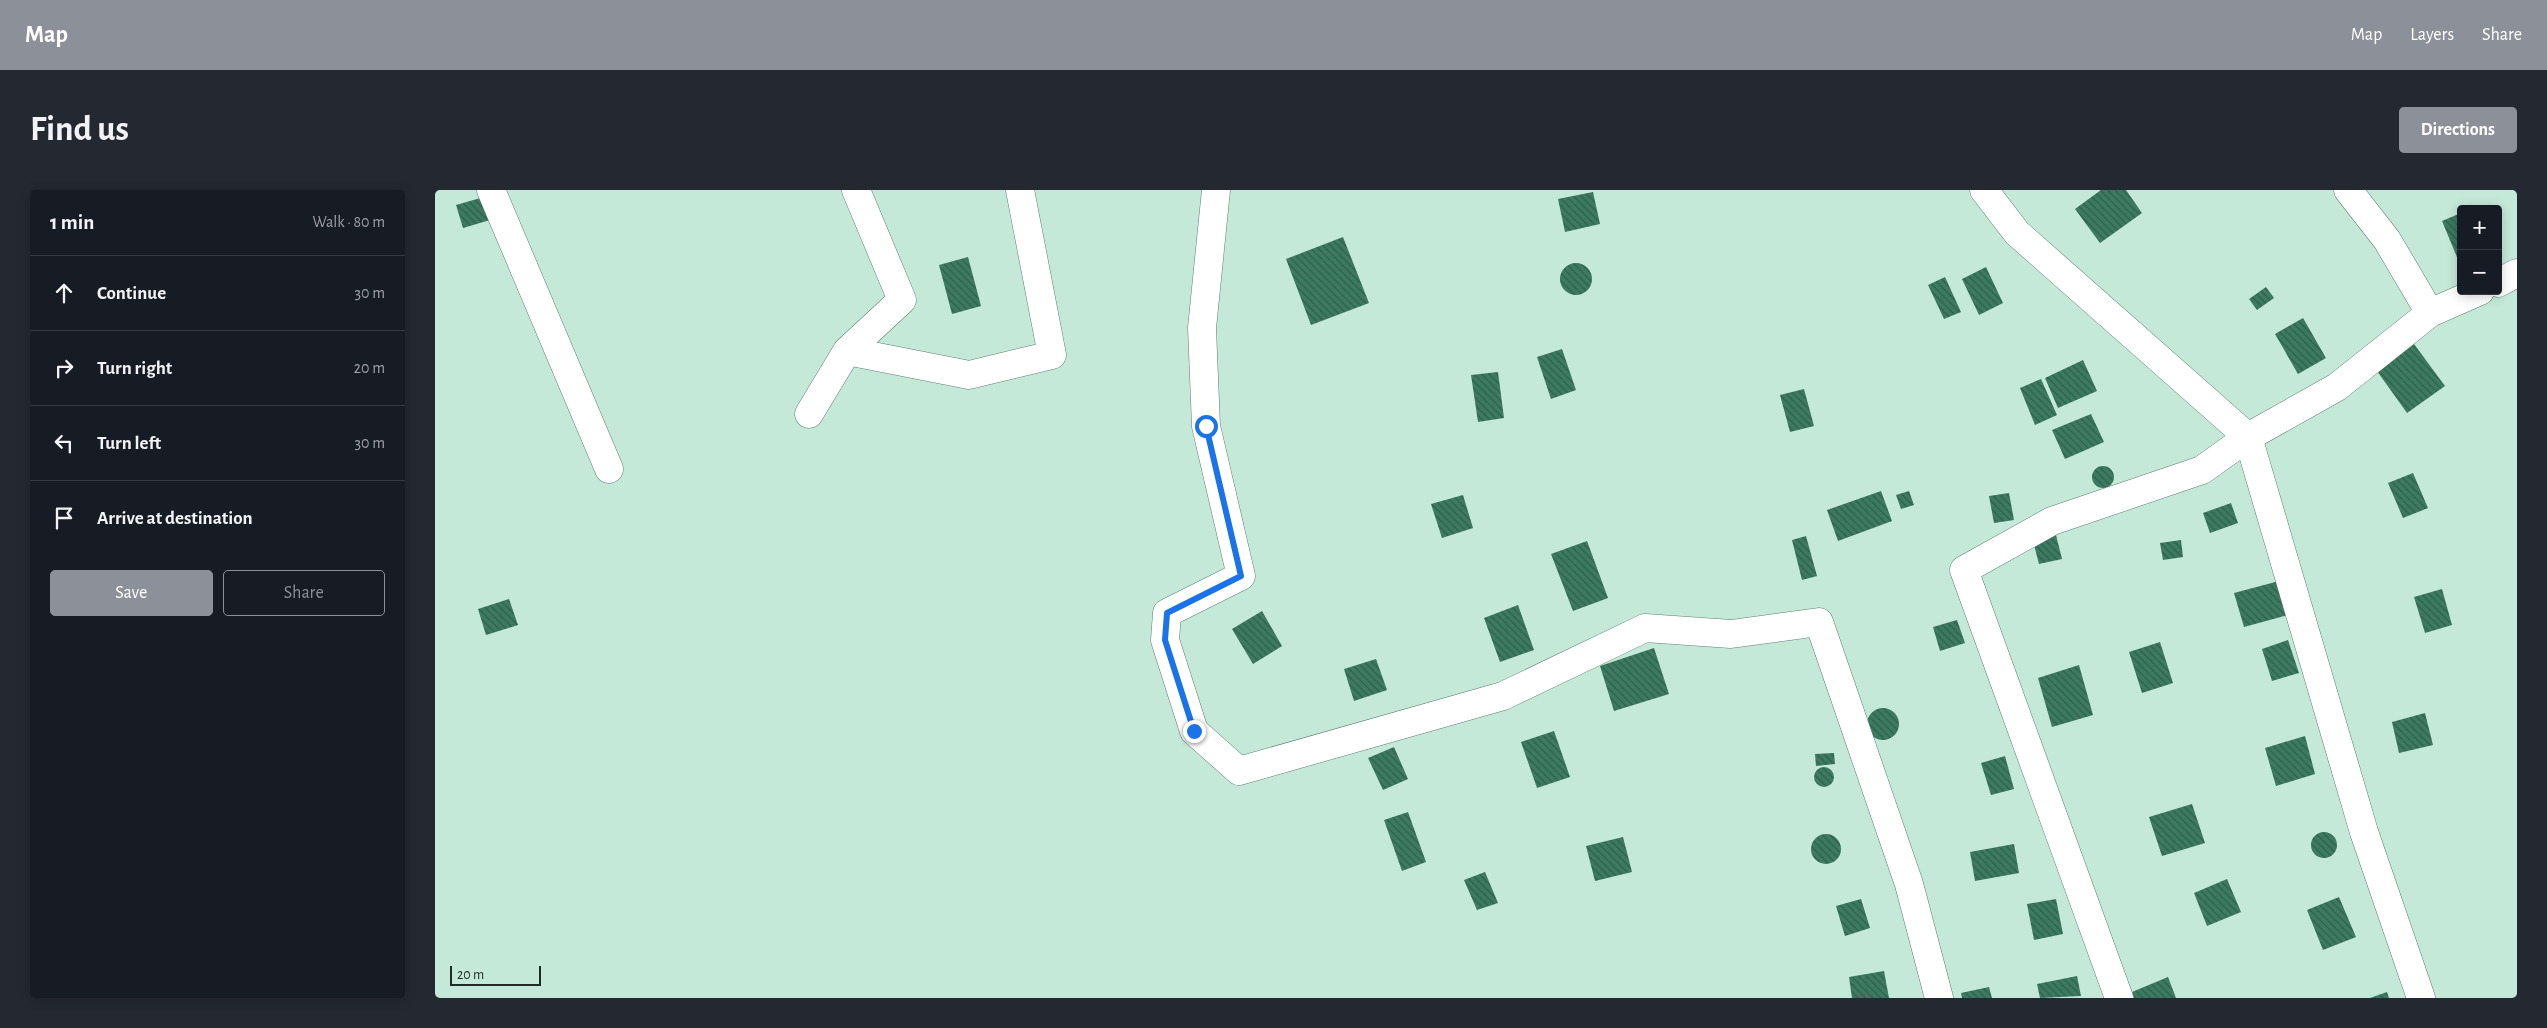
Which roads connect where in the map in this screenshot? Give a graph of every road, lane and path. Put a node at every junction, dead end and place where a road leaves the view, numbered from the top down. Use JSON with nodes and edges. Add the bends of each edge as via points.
{"nodes":[{"id":1,"x":491,"y":190,"type":"edge"},
{"id":2,"x":856,"y":190,"type":"edge"},
{"id":3,"x":1020,"y":190,"type":"edge"},
{"id":4,"x":1216,"y":190,"type":"edge"},
{"id":5,"x":1984,"y":190,"type":"edge"},
{"id":6,"x":2348,"y":190,"type":"edge"},
{"id":7,"x":2471,"y":295,"type":"edge"},
{"id":8,"x":2430,"y":313,"type":"junction"},
{"id":9,"x":847,"y":351,"type":"junction"},
{"id":10,"x":809,"y":414,"type":"dead end"},
{"id":11,"x":2249,"y":437,"type":"junction"},
{"id":12,"x":609,"y":469,"type":"dead end"},
{"id":13,"x":1939,"y":998,"type":"edge"},
{"id":14,"x":2119,"y":998,"type":"edge"},
{"id":15,"x":2421,"y":998,"type":"edge"}],
"edges":[{"from":1,"to":12,"type":"street"},
{"from":2,"to":9,"type":"street","via":[[902,300]]},
{"from":3,"to":9,"type":"street","via":[[1052,355],[969,375]]},
{"from":4,"to":13,"type":"street","via":[[1202,328],[1206,426],[1241,576],[1167,613],[1165,640],[1194,731],[1239,771],[1503,696],[1645,628],[1731,634],[1819,622],[1909,884]]},
{"from":5,"to":11,"type":"street","via":[[2017,233]]},
{"from":6,"to":8,"type":"street","via":[[2387,240]]},
{"from":7,"to":8,"type":"street"},
{"from":8,"to":11,"type":"street","via":[[2337,387]]},
{"from":9,"to":10,"type":"street"},
{"from":11,"to":14,"type":"street","via":[[2202,470],[2052,521],[1964,570]]},
{"from":11,"to":15,"type":"street","via":[[2364,832]]}]}
